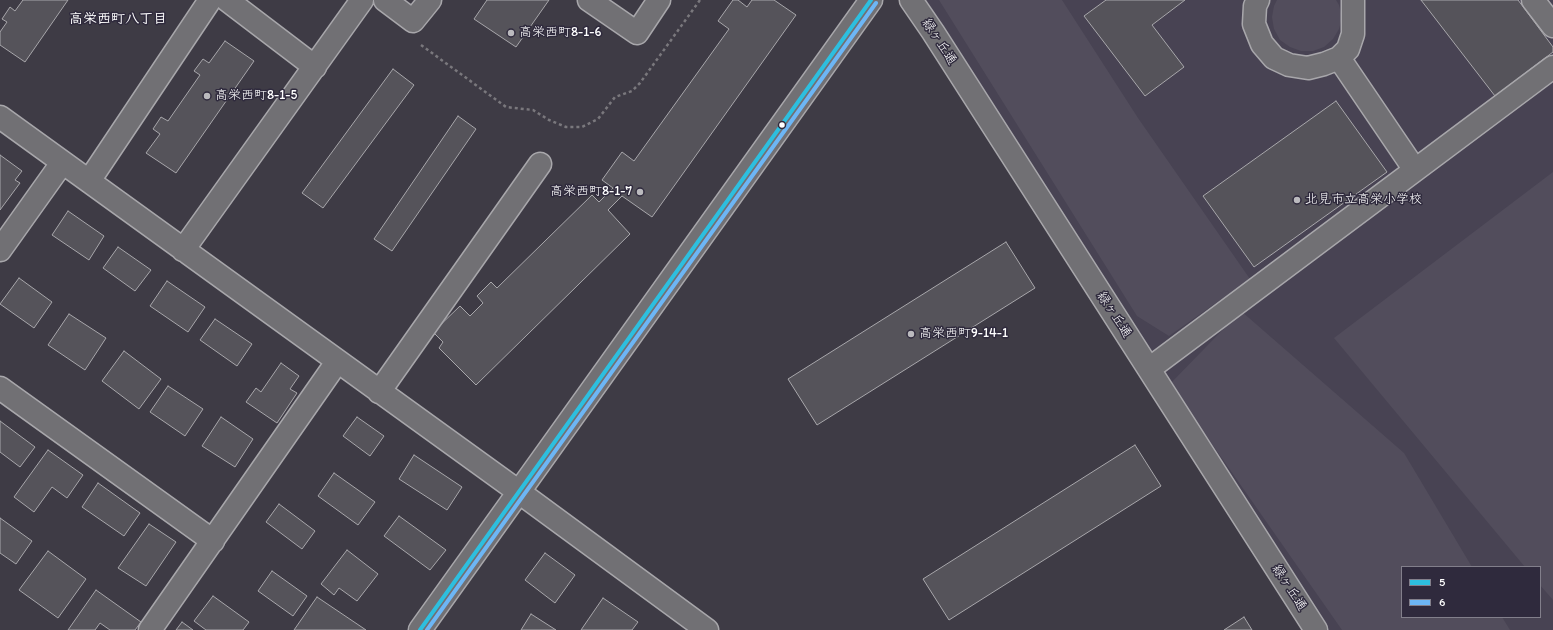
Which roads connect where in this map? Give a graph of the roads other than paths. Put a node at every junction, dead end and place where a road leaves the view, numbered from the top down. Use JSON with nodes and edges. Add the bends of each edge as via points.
{"nodes":[{"id":1,"x":210,"y":0,"type":"edge"},
{"id":2,"x":226,"y":0,"type":"edge"},
{"id":3,"x":362,"y":0,"type":"edge"},
{"id":4,"x":386,"y":0,"type":"edge"},
{"id":5,"x":430,"y":0,"type":"edge"},
{"id":6,"x":589,"y":0,"type":"edge"},
{"id":7,"x":659,"y":0,"type":"edge"},
{"id":8,"x":871,"y":0,"type":"edge"},
{"id":9,"x":911,"y":0,"type":"edge"},
{"id":10,"x":1258,"y":0,"type":"edge"},
{"id":11,"x":1353,"y":0,"type":"edge"},
{"id":12,"x":1533,"y":0,"type":"edge"},
{"id":13,"x":1553,"y":26,"type":"edge"},
{"id":14,"x":1339,"y":58,"type":"junction"},
{"id":15,"x":315,"y":67,"type":"junction"},
{"id":16,"x":1553,"y":67,"type":"edge"},
{"id":17,"x":0,"y":117,"type":"edge"},
{"id":18,"x":62,"y":163,"type":"junction"},
{"id":19,"x":540,"y":164,"type":"dead end"},
{"id":20,"x":1415,"y":170,"type":"junction"},
{"id":21,"x":89,"y":180,"type":"junction"},
{"id":22,"x":0,"y":250,"type":"edge"},
{"id":23,"x":183,"y":250,"type":"junction"},
{"id":24,"x":337,"y":362,"type":"junction"},
{"id":25,"x":1149,"y":369,"type":"junction"},
{"id":26,"x":0,"y":388,"type":"edge"},
{"id":27,"x":379,"y":392,"type":"junction"},
{"id":28,"x":519,"y":492,"type":"junction"},
{"id":29,"x":213,"y":542,"type":"junction"},
{"id":30,"x":703,"y":629,"type":"edge"},
{"id":31,"x":150,"y":630,"type":"edge"},
{"id":32,"x":420,"y":630,"type":"edge"},
{"id":33,"x":1316,"y":630,"type":"edge"}],
"edges":[{"from":1,"to":21,"type":"street"},
{"from":2,"to":15,"type":"street"},
{"from":3,"to":15,"type":"street"},
{"from":4,"to":5,"type":"street","via":[[413,21]]},
{"from":6,"to":7,"type":"street","via":[[637,33]]},
{"from":8,"to":28,"type":"street"},
{"from":9,"to":25,"type":"street","name":"緑ヶ丘通"},
{"from":10,"to":14,"type":"street","via":[[1254,24],[1262,44],[1274,58],[1289,65],[1308,68]]},
{"from":11,"to":14,"type":"street","via":[[1352,34],[1348,49]]},
{"from":12,"to":13,"type":"street"},
{"from":14,"to":20,"type":"street"},
{"from":15,"to":23,"type":"street"},
{"from":16,"to":20,"type":"street"},
{"from":17,"to":18,"type":"street"},
{"from":18,"to":21,"type":"street"},
{"from":18,"to":22,"type":"street"},
{"from":19,"to":27,"type":"street"},
{"from":20,"to":25,"type":"street"},
{"from":21,"to":23,"type":"street"},
{"from":23,"to":24,"type":"street"},
{"from":24,"to":27,"type":"street"},
{"from":24,"to":29,"type":"street"},
{"from":25,"to":33,"type":"street","name":"緑ヶ丘通"},
{"from":26,"to":29,"type":"street"},
{"from":27,"to":28,"type":"street"},
{"from":28,"to":30,"type":"street"},
{"from":28,"to":32,"type":"street"},
{"from":29,"to":31,"type":"street"}]}
